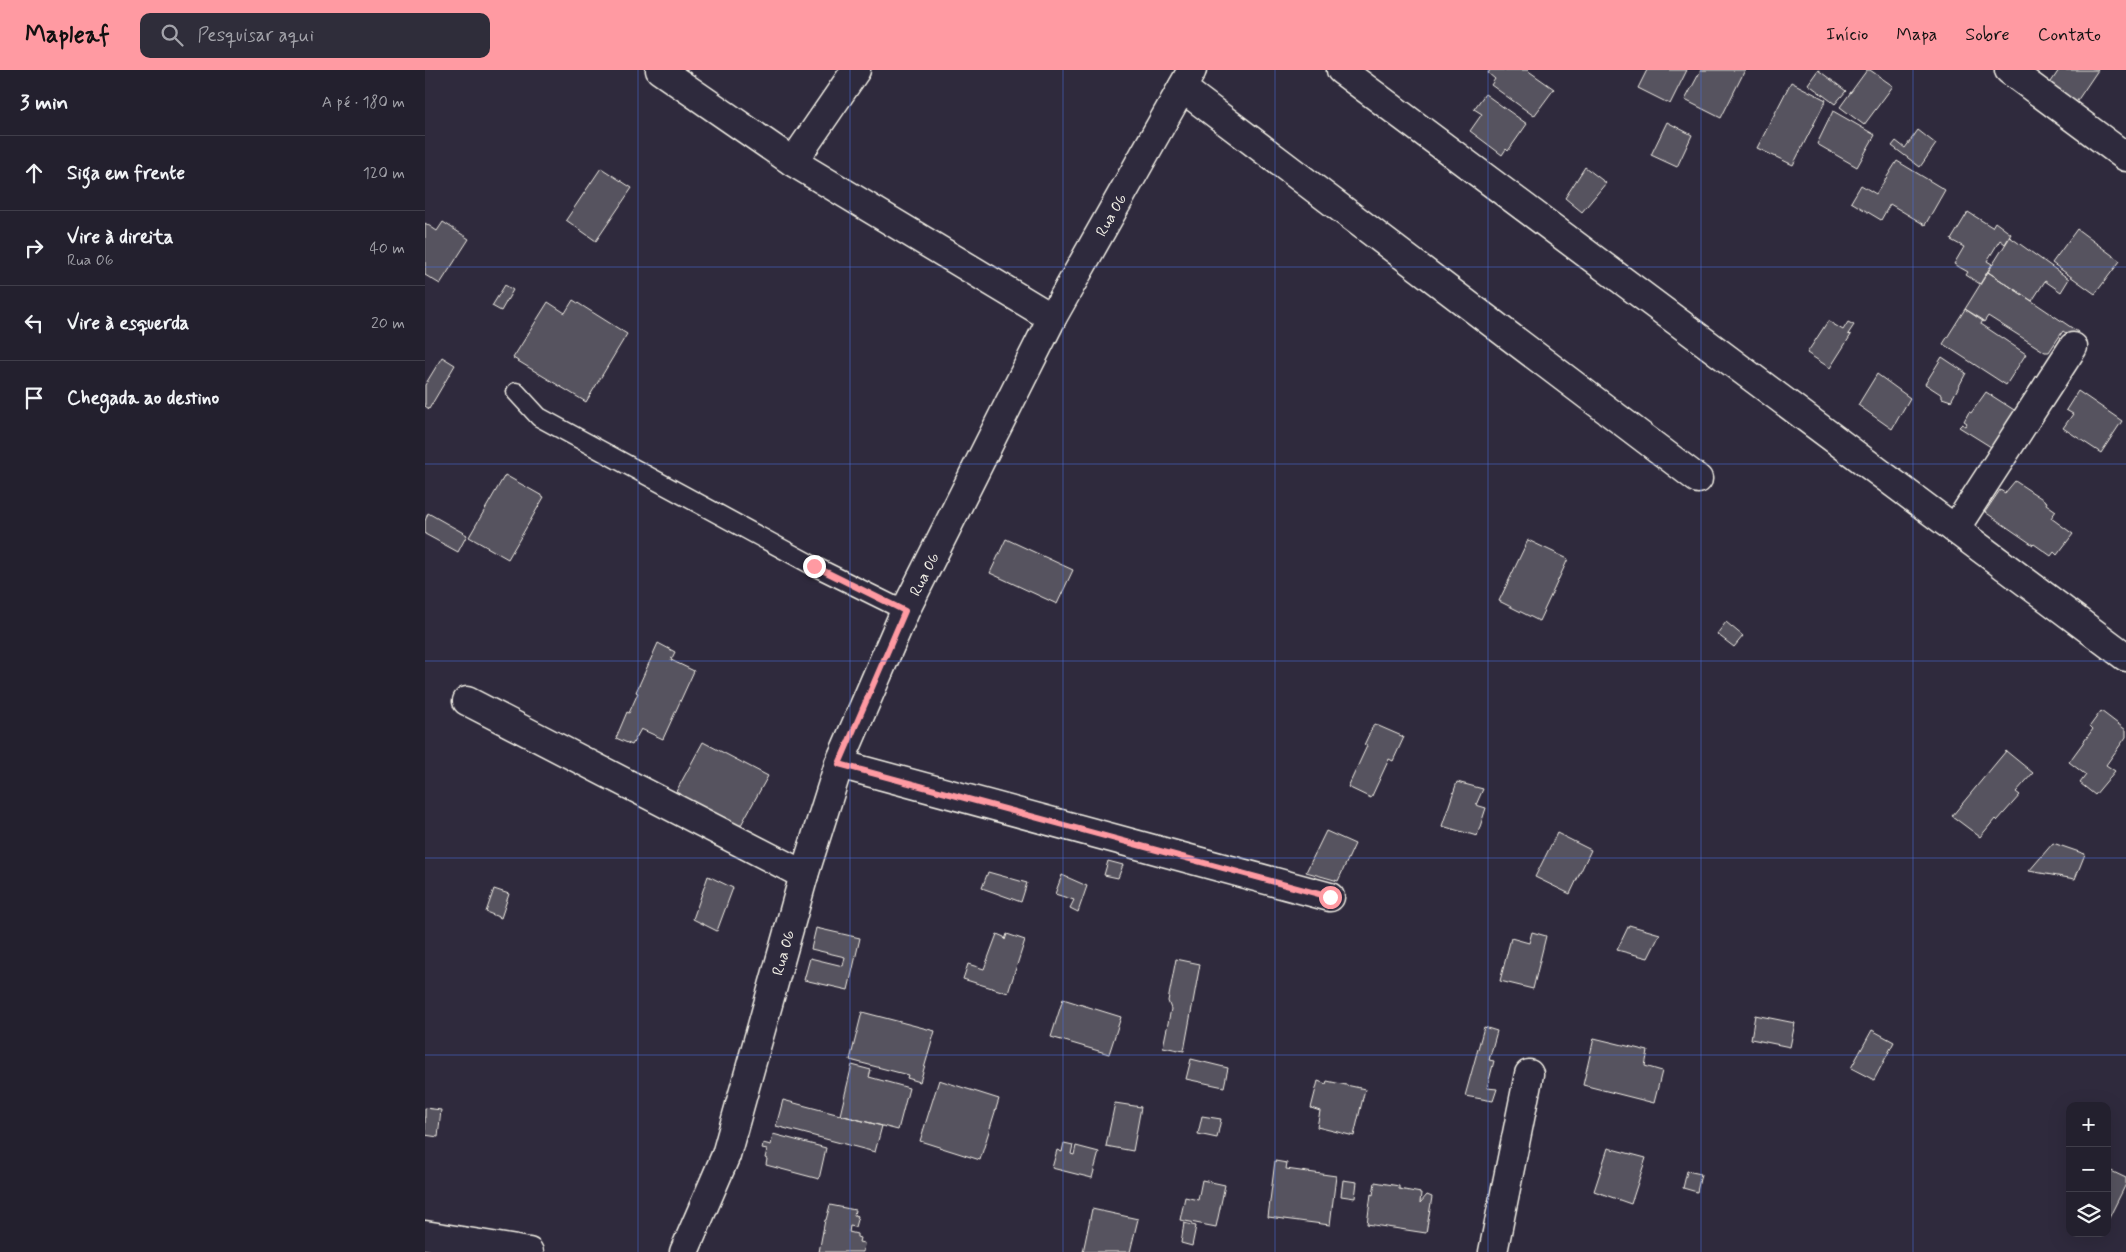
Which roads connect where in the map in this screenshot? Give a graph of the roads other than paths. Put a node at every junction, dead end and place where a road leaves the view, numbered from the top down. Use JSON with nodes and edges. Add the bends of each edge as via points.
{"nodes":[{"id":1,"x":660,"y":70,"type":"edge"},
{"id":2,"x":856,"y":70,"type":"edge"},
{"id":3,"x":1341,"y":70,"type":"edge"},
{"id":4,"x":2009,"y":70,"type":"edge"},
{"id":5,"x":1187,"y":79,"type":"edge"},
{"id":6,"x":2126,"y":157,"type":"edge"},
{"id":7,"x":793,"y":162,"type":"junction"},
{"id":8,"x":1052,"y":318,"type":"junction"},
{"id":9,"x":2073,"y":347,"type":"dead end"},
{"id":10,"x":516,"y":392,"type":"dead end"},
{"id":11,"x":1699,"y":479,"type":"dead end"},
{"id":12,"x":1955,"y":529,"type":"junction"},
{"id":13,"x":905,"y":611,"type":"junction"},
{"id":14,"x":2126,"y":656,"type":"edge"},
{"id":15,"x":467,"y":701,"type":"dead end"},
{"id":16,"x":839,"y":764,"type":"junction"},
{"id":17,"x":804,"y":875,"type":"junction"},
{"id":18,"x":1330,"y":897,"type":"dead end"},
{"id":19,"x":1529,"y":1074,"type":"dead end"},
{"id":20,"x":425,"y":1235,"type":"edge"},
{"id":21,"x":497,"y":1249,"type":"edge"},
{"id":22,"x":529,"y":1252,"type":"edge"},
{"id":23,"x":684,"y":1252,"type":"edge"},
{"id":24,"x":1493,"y":1252,"type":"edge"}],
"edges":[{"from":1,"to":7,"type":"street"},
{"from":2,"to":7,"type":"street"},
{"from":3,"to":12,"type":"street"},
{"from":4,"to":6,"type":"street"},
{"from":5,"to":8,"type":"street","name":"Rua 06"},
{"from":5,"to":11,"type":"street"},
{"from":7,"to":8,"type":"street"},
{"from":8,"to":13,"type":"street","name":"Rua 06"},
{"from":9,"to":12,"type":"street"},
{"from":10,"to":13,"type":"lane","via":[[539,417],[814,566]]},
{"from":12,"to":14,"type":"street"},
{"from":13,"to":16,"type":"street","name":"Rua 06"},
{"from":15,"to":17,"type":"street"},
{"from":16,"to":17,"type":"street","name":"Rua 06"},
{"from":16,"to":18,"type":"street"},
{"from":17,"to":23,"type":"street","name":"Rua 06","via":[[725,1155]]},
{"from":19,"to":24,"type":"street"},
{"from":20,"to":21,"type":"street"},
{"from":21,"to":22,"type":"street"}]}
